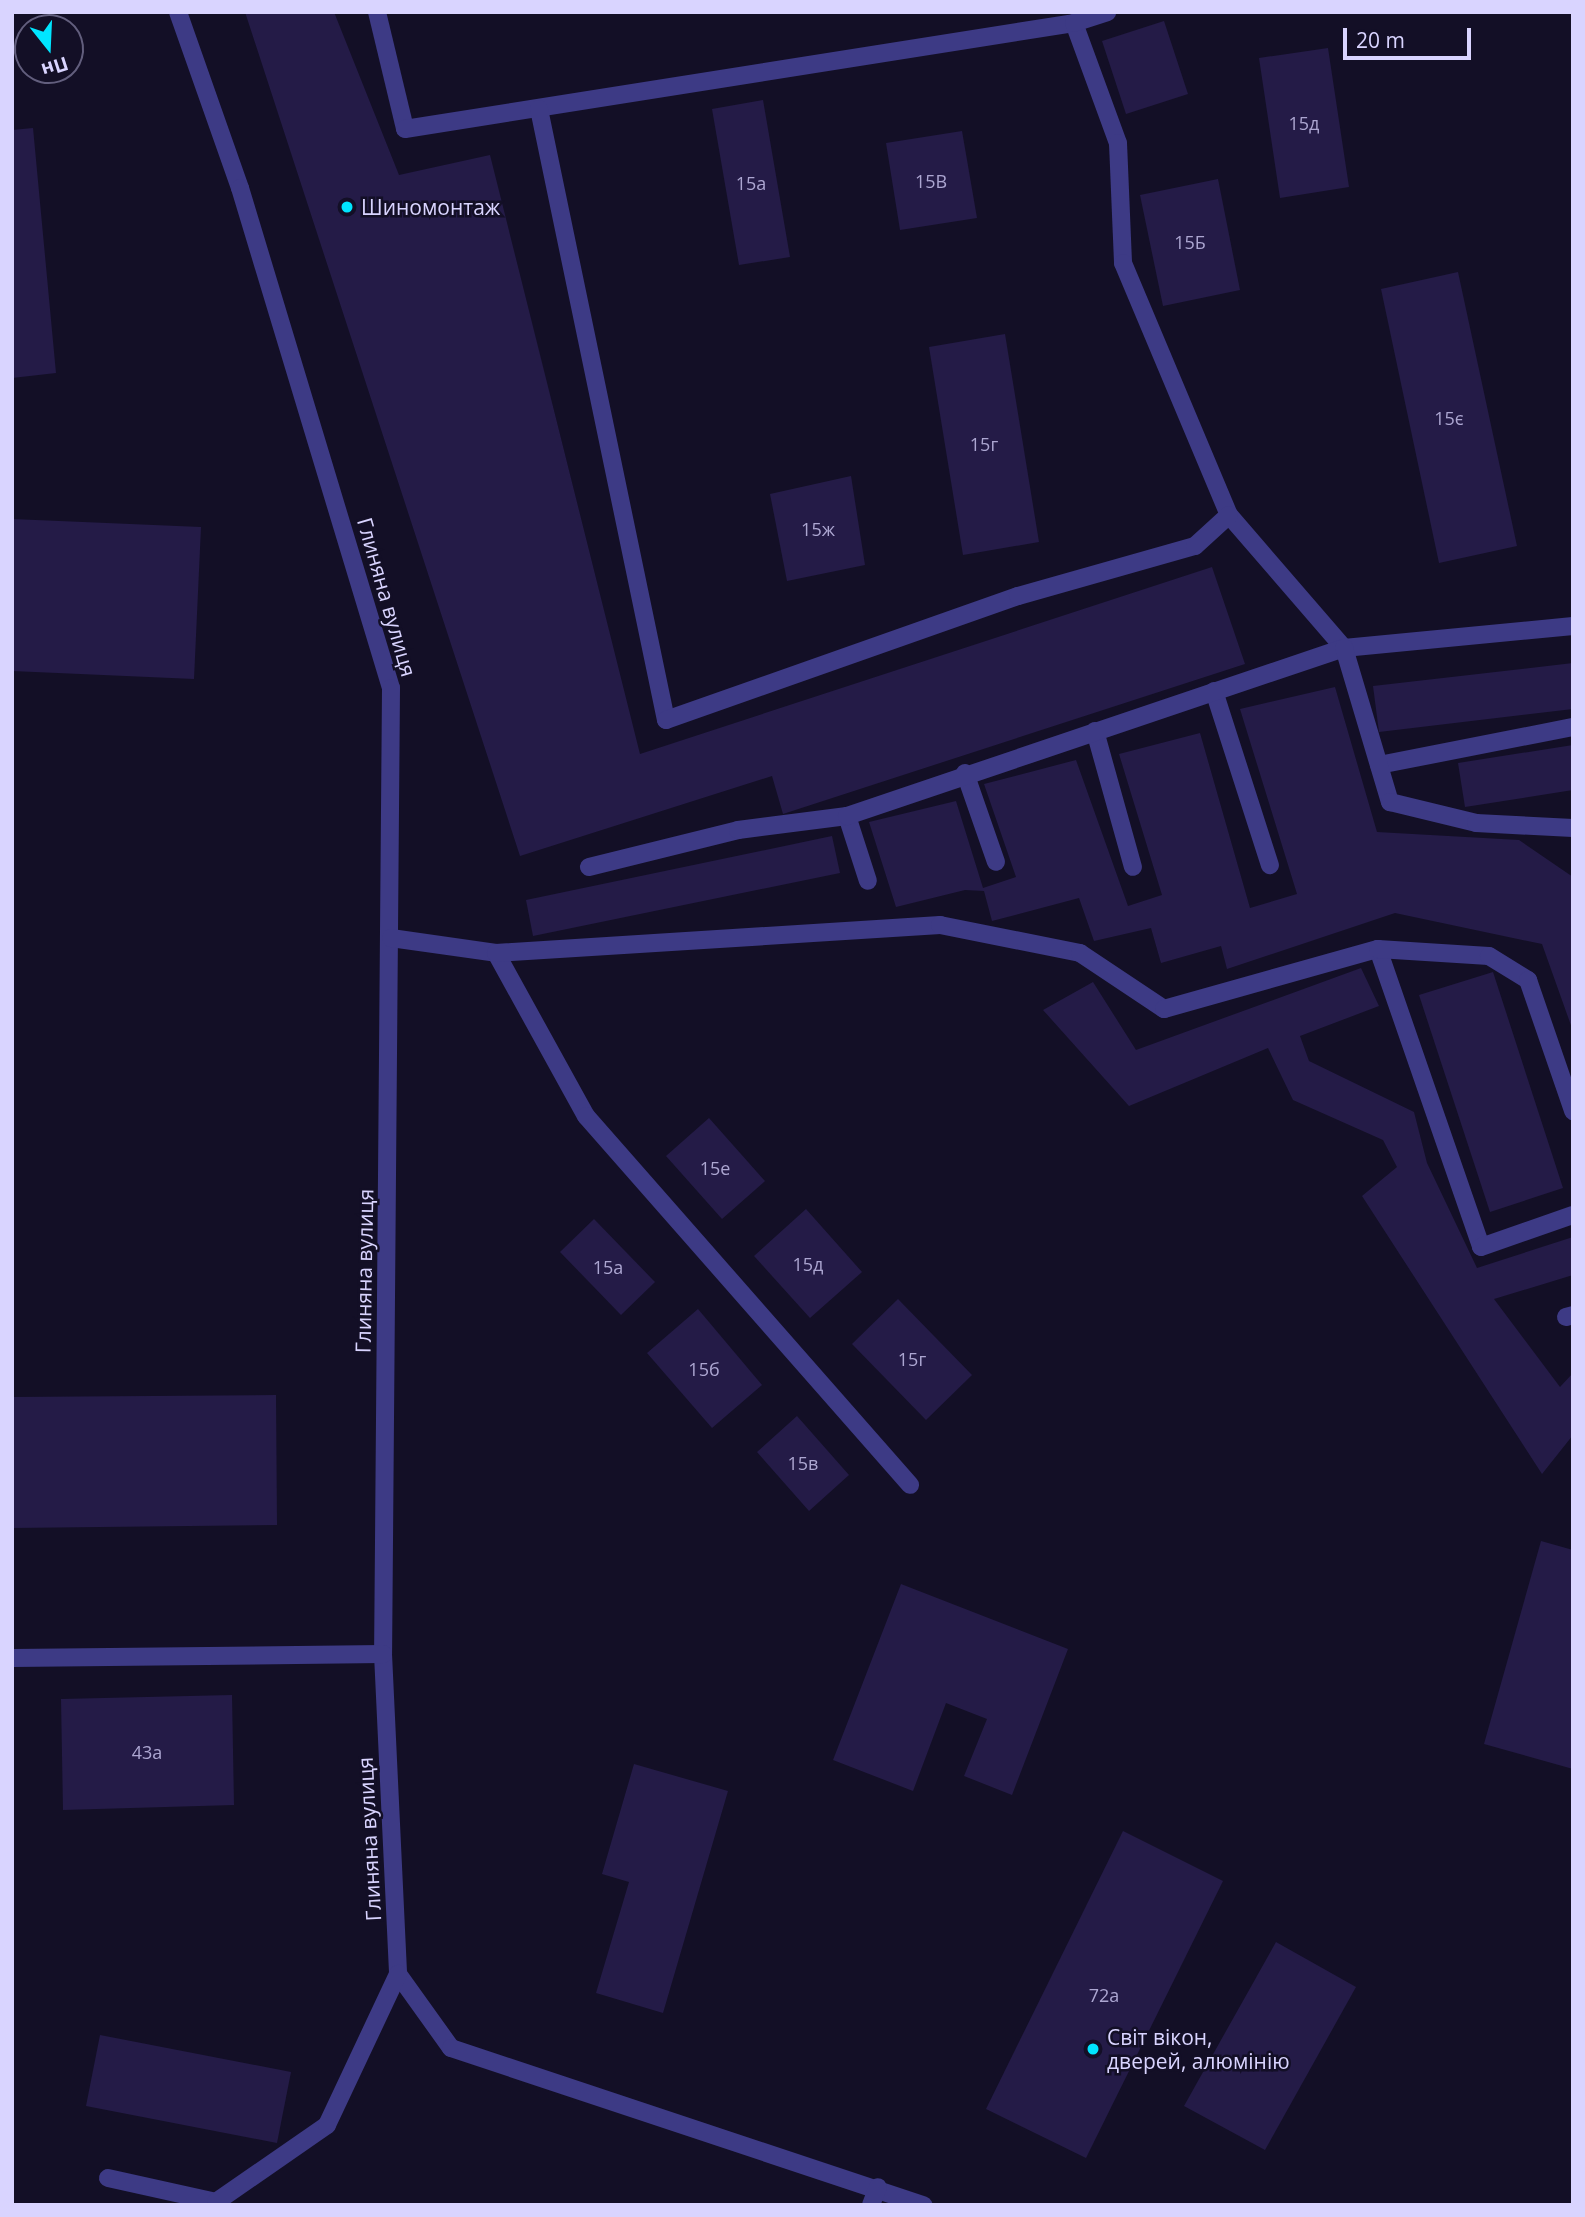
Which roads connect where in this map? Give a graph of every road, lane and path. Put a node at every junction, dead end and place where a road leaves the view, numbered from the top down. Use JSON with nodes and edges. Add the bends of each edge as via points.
{"nodes":[{"id":1,"x":178,"y":12,"type":"edge"},
{"id":2,"x":377,"y":12,"type":"edge"},
{"id":3,"x":1107,"y":12,"type":"edge"},
{"id":4,"x":1074,"y":23,"type":"junction"},
{"id":5,"x":539,"y":109,"type":"junction"},
{"id":6,"x":1230,"y":515,"type":"junction"},
{"id":7,"x":1573,"y":626,"type":"edge"},
{"id":8,"x":1344,"y":648,"type":"junction"},
{"id":9,"x":1214,"y":691,"type":"junction"},
{"id":10,"x":1573,"y":727,"type":"edge"},
{"id":11,"x":1094,"y":730,"type":"junction"},
{"id":12,"x":1379,"y":765,"type":"junction"},
{"id":13,"x":965,"y":774,"type":"junction"},
{"id":14,"x":847,"y":816,"type":"junction"},
{"id":15,"x":1573,"y":828,"type":"edge"},
{"id":16,"x":996,"y":862,"type":"dead end"},
{"id":17,"x":1270,"y":865,"type":"dead end"},
{"id":18,"x":589,"y":867,"type":"dead end"},
{"id":19,"x":1133,"y":867,"type":"dead end"},
{"id":20,"x":868,"y":881,"type":"dead end"},
{"id":21,"x":391,"y":938,"type":"junction"},
{"id":22,"x":1378,"y":948,"type":"junction"},
{"id":23,"x":496,"y":953,"type":"junction"},
{"id":24,"x":1573,"y":1111,"type":"edge"},
{"id":25,"x":1573,"y":1215,"type":"edge"},
{"id":26,"x":910,"y":1485,"type":"dead end"},
{"id":27,"x":383,"y":1654,"type":"junction"},
{"id":28,"x":12,"y":1658,"type":"edge"},
{"id":29,"x":398,"y":1974,"type":"junction"},
{"id":30,"x":108,"y":2178,"type":"dead end"},
{"id":31,"x":878,"y":2188,"type":"junction"},
{"id":32,"x":871,"y":2205,"type":"edge"},
{"id":33,"x":924,"y":2205,"type":"edge"}],
"edges":[{"from":1,"to":21,"type":"street","name":"Глиняна вулиця","via":[[240,188],[391,688]]},
{"from":2,"to":5,"type":"street","via":[[405,130]]},
{"from":3,"to":4,"type":"street"},
{"from":4,"to":5,"type":"street"},
{"from":4,"to":6,"type":"street","via":[[1118,143],[1123,263]]},
{"from":5,"to":6,"type":"street","via":[[666,720],[1018,596],[1195,546]]},
{"from":6,"to":8,"type":"street"},
{"from":7,"to":8,"type":"street"},
{"from":8,"to":9,"type":"street"},
{"from":8,"to":12,"type":"street"},
{"from":9,"to":11,"type":"street"},
{"from":9,"to":17,"type":"street"},
{"from":10,"to":12,"type":"street"},
{"from":11,"to":13,"type":"street"},
{"from":11,"to":19,"type":"street"},
{"from":12,"to":15,"type":"street","via":[[1390,803],[1476,823]]},
{"from":13,"to":14,"type":"street"},
{"from":13,"to":16,"type":"street"},
{"from":14,"to":18,"type":"street","via":[[738,830]]},
{"from":14,"to":20,"type":"street"},
{"from":21,"to":23,"type":"street"},
{"from":21,"to":27,"type":"street","name":"Глиняна вулиця"},
{"from":22,"to":23,"type":"street","via":[[1164,1009],[1080,953],[940,925]]},
{"from":22,"to":24,"type":"street","via":[[1489,956],[1528,980]]},
{"from":22,"to":25,"type":"street","via":[[1481,1247]]},
{"from":23,"to":26,"type":"street","via":[[586,1116]]},
{"from":27,"to":28,"type":"street"},
{"from":27,"to":29,"type":"street","name":"Глиняна вулиця"},
{"from":29,"to":30,"type":"street","via":[[327,2125],[216,2202]]},
{"from":29,"to":31,"type":"street","via":[[450,2048]]},
{"from":31,"to":32,"type":"street"},
{"from":31,"to":33,"type":"street"}]}
